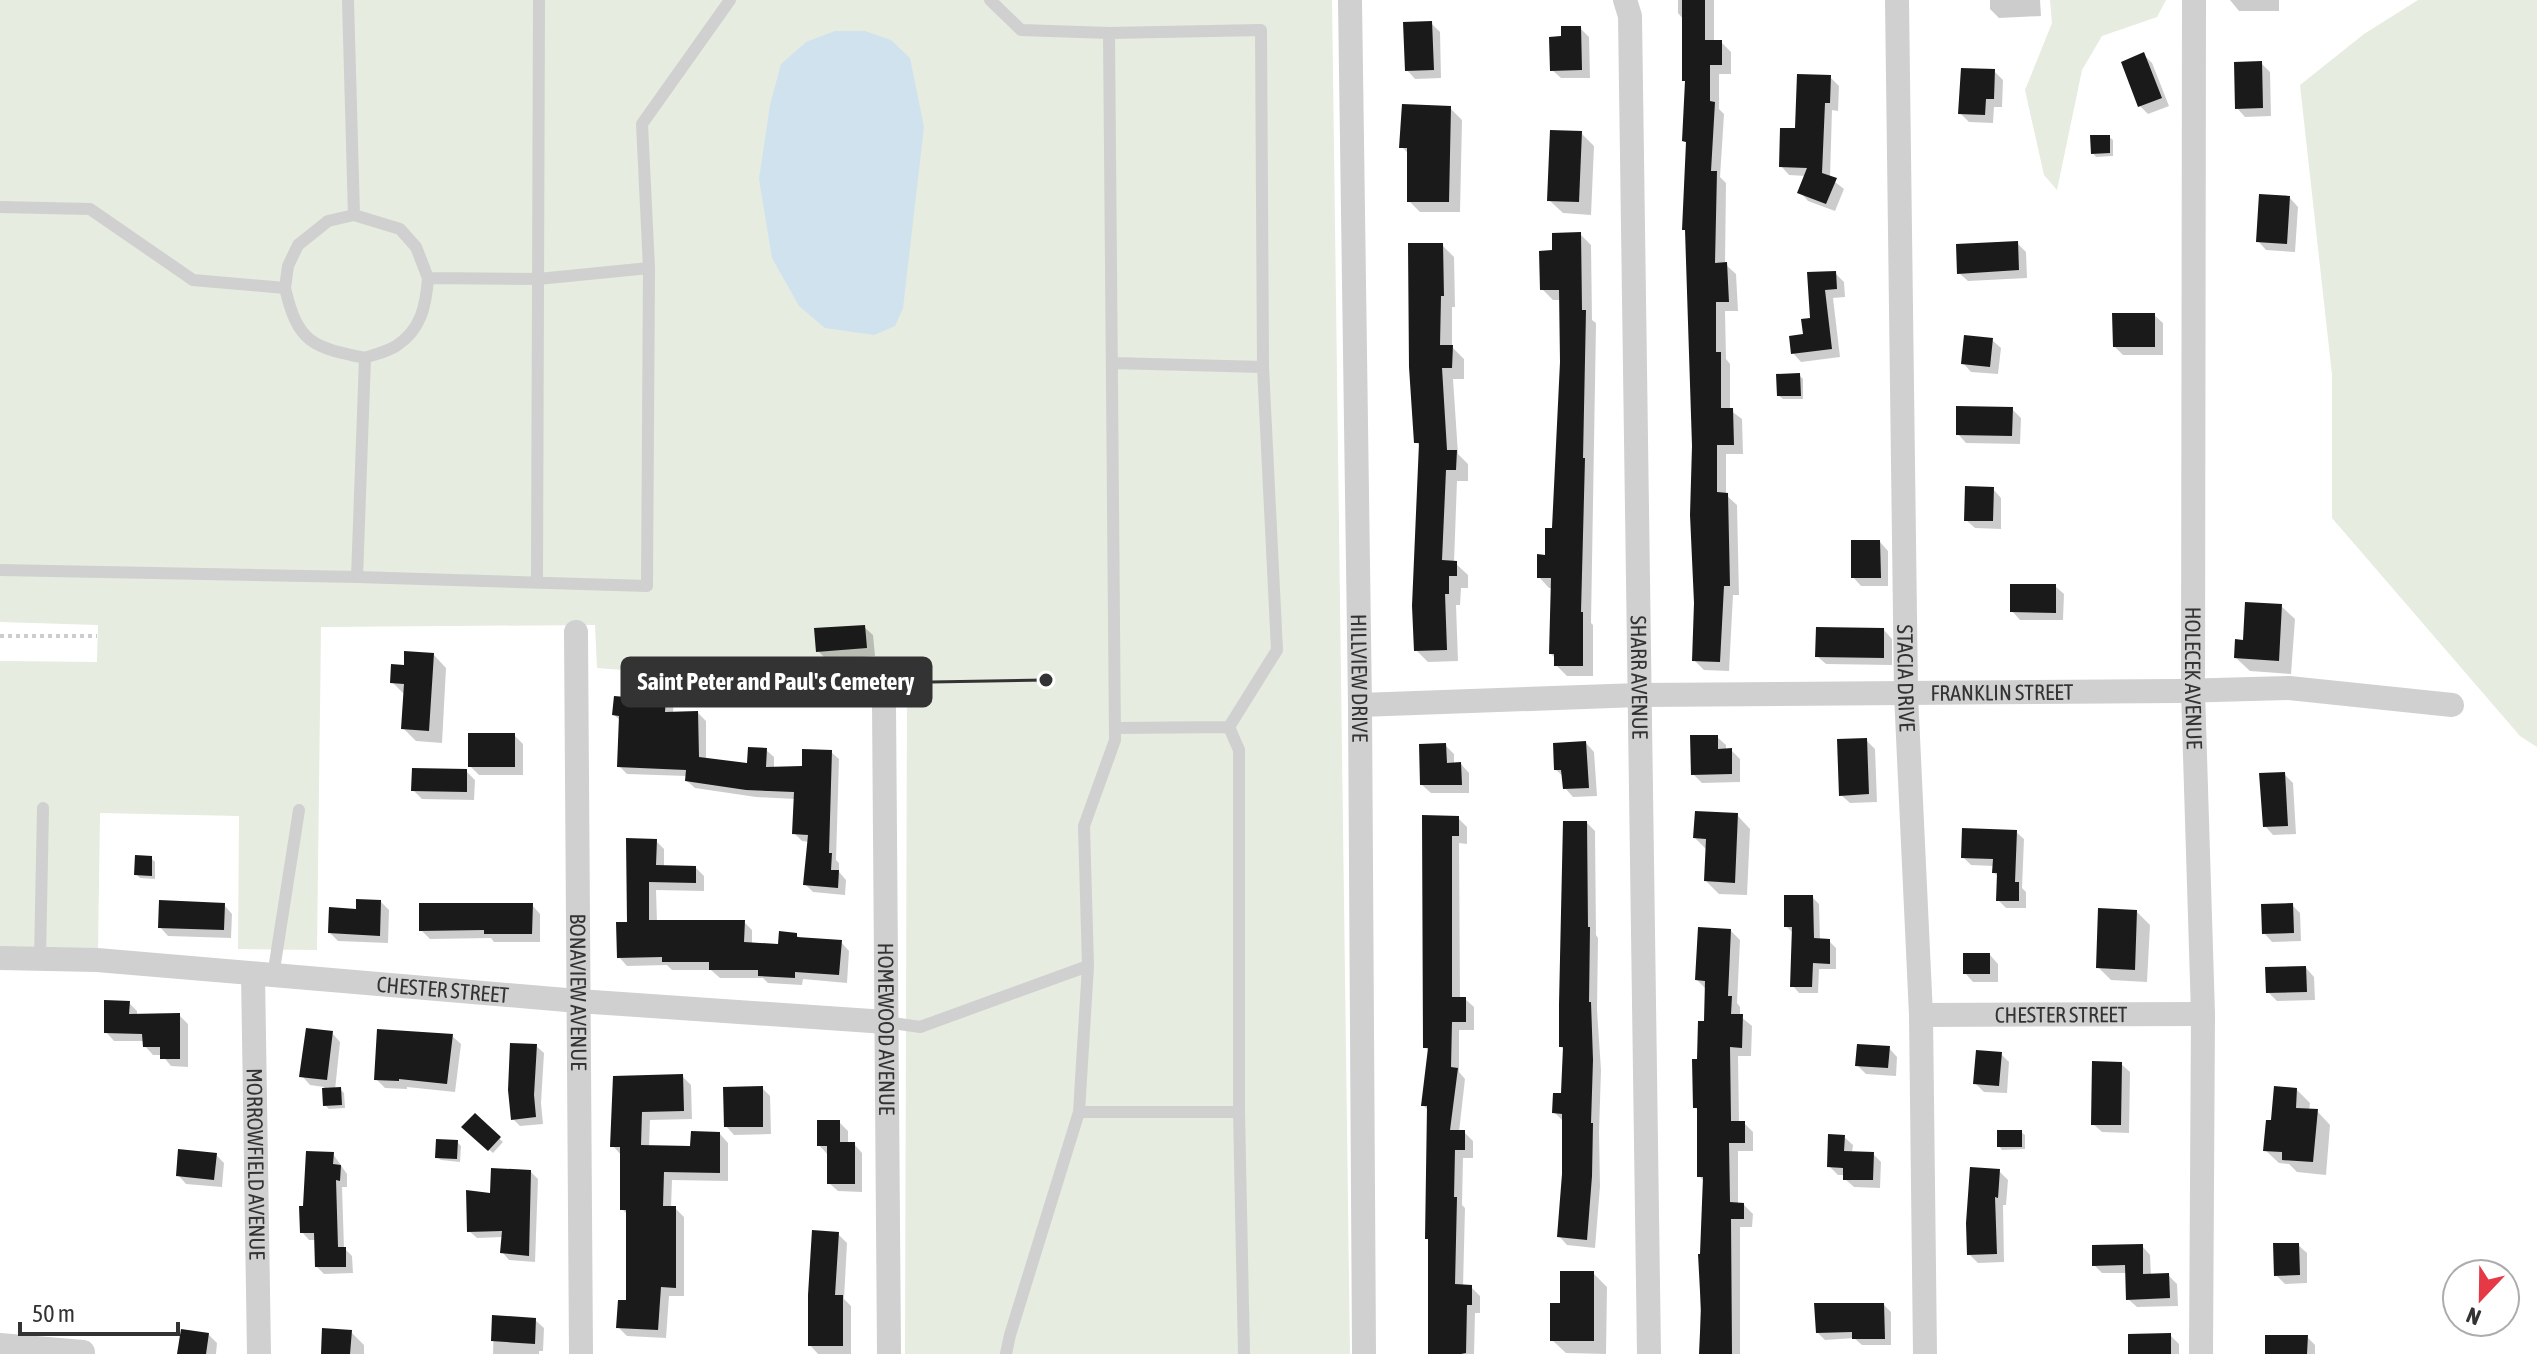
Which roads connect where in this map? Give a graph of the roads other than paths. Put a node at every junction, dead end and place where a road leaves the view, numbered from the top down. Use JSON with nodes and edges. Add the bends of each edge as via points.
{"nodes":[{"id":1,"x":348,"y":0,"type":"edge"},
{"id":2,"x":539,"y":0,"type":"edge"},
{"id":3,"x":730,"y":0,"type":"edge"},
{"id":4,"x":990,"y":0,"type":"edge"},
{"id":5,"x":1350,"y":0,"type":"edge"},
{"id":6,"x":1625,"y":0,"type":"edge"},
{"id":7,"x":1897,"y":0,"type":"edge"},
{"id":8,"x":2194,"y":0,"type":"edge"},
{"id":9,"x":1109,"y":33,"type":"junction"},
{"id":10,"x":0,"y":207,"type":"edge"},
{"id":11,"x":354,"y":215,"type":"junction"},
{"id":12,"x":649,"y":268,"type":"junction"},
{"id":13,"x":428,"y":278,"type":"junction"},
{"id":14,"x":538,"y":279,"type":"junction"},
{"id":15,"x":285,"y":288,"type":"junction"},
{"id":16,"x":365,"y":358,"type":"junction"},
{"id":17,"x":1113,"y":363,"type":"junction"},
{"id":18,"x":1263,"y":367,"type":"junction"},
{"id":19,"x":0,"y":570,"type":"edge"},
{"id":20,"x":357,"y":577,"type":"junction"},
{"id":21,"x":537,"y":582,"type":"junction"},
{"id":22,"x":576,"y":632,"type":"dead end"},
{"id":23,"x":2193,"y":691,"type":"junction"},
{"id":24,"x":1906,"y":694,"type":"junction"},
{"id":25,"x":1639,"y":695,"type":"junction"},
{"id":26,"x":884,"y":705,"type":"dead end"},
{"id":27,"x":1360,"y":705,"type":"junction"},
{"id":28,"x":2452,"y":705,"type":"dead end"},
{"id":29,"x":1229,"y":727,"type":"junction"},
{"id":30,"x":1115,"y":728,"type":"junction"},
{"id":31,"x":43,"y":808,"type":"dead end"},
{"id":32,"x":299,"y":810,"type":"dead end"},
{"id":33,"x":0,"y":958,"type":"edge"},
{"id":34,"x":40,"y":959,"type":"junction"},
{"id":35,"x":1088,"y":966,"type":"junction"},
{"id":36,"x":263,"y":975,"type":"junction"},
{"id":37,"x":578,"y":1001,"type":"junction"},
{"id":38,"x":2203,"y":1014,"type":"junction"},
{"id":39,"x":1921,"y":1015,"type":"junction"},
{"id":40,"x":886,"y":1022,"type":"junction"},
{"id":41,"x":1079,"y":1112,"type":"junction"},
{"id":42,"x":1239,"y":1112,"type":"junction"},
{"id":43,"x":0,"y":1345,"type":"edge"},
{"id":44,"x":83,"y":1352,"type":"edge"},
{"id":45,"x":259,"y":1354,"type":"edge"},
{"id":46,"x":581,"y":1354,"type":"edge"},
{"id":47,"x":889,"y":1354,"type":"edge"},
{"id":48,"x":1006,"y":1354,"type":"edge"},
{"id":49,"x":1244,"y":1354,"type":"edge"},
{"id":50,"x":1364,"y":1354,"type":"edge"},
{"id":51,"x":1649,"y":1354,"type":"edge"},
{"id":52,"x":1925,"y":1354,"type":"edge"},
{"id":53,"x":2201,"y":1354,"type":"edge"}],
"edges":[{"from":1,"to":11,"type":"lane"},
{"from":2,"to":14,"type":"lane"},
{"from":3,"to":12,"type":"lane","via":[[642,124]]},
{"from":4,"to":9,"type":"lane","via":[[1021,30]]},
{"from":5,"to":27,"type":"street","name":"HILLVIEW DRIVE"},
{"from":6,"to":25,"type":"street","name":"SHARR AVENUE","via":[[1630,16]]},
{"from":7,"to":24,"type":"street","name":"STACIA DRIVE"},
{"from":8,"to":23,"type":"street","name":"HOLECEK AVENUE"},
{"from":9,"to":17,"type":"lane"},
{"from":9,"to":18,"type":"lane","via":[[1261,30]]},
{"from":10,"to":15,"type":"lane","via":[[90,209],[193,280]]},
{"from":11,"to":13,"type":"lane","via":[[400,229],[416,247]]},
{"from":11,"to":15,"type":"lane","via":[[328,221],[298,245]]},
{"from":12,"to":14,"type":"lane"},
{"from":12,"to":21,"type":"lane","via":[[647,586]]},
{"from":13,"to":14,"type":"lane"},
{"from":13,"to":16,"type":"lane","via":[[426,304],[416,328],[395,347]]},
{"from":14,"to":21,"type":"lane"},
{"from":15,"to":16,"type":"lane","via":[[303,334],[323,350]]},
{"from":16,"to":20,"type":"lane"},
{"from":17,"to":18,"type":"lane"},
{"from":17,"to":30,"type":"lane"},
{"from":18,"to":29,"type":"lane","via":[[1277,650]]},
{"from":19,"to":20,"type":"lane"},
{"from":20,"to":21,"type":"lane"},
{"from":22,"to":37,"type":"street","name":"BONAVIEW AVENUE"},
{"from":23,"to":24,"type":"street","name":"FRANKLIN STREET"},
{"from":23,"to":28,"type":"street","name":"FRANKLIN STREET","via":[[2289,688]]},
{"from":23,"to":38,"type":"street","name":"HOLECEK AVENUE"},
{"from":24,"to":25,"type":"street","name":"FRANKLIN STREET"},
{"from":24,"to":39,"type":"street","name":"STACIA DRIVE"},
{"from":25,"to":27,"type":"street","name":"FRANKLIN STREET"},
{"from":25,"to":51,"type":"street","name":"SHARR AVENUE"},
{"from":26,"to":40,"type":"street","name":"HOMEWOOD AVENUE"},
{"from":27,"to":50,"type":"street","name":"HILLVIEW DRIVE"},
{"from":29,"to":30,"type":"lane"},
{"from":29,"to":42,"type":"lane","via":[[1239,750]]},
{"from":30,"to":35,"type":"lane","via":[[1084,826]]},
{"from":31,"to":34,"type":"lane"},
{"from":32,"to":36,"type":"lane"},
{"from":33,"to":34,"type":"street","name":"CHESTER STREET"},
{"from":34,"to":36,"type":"street","name":"CHESTER STREET"},
{"from":35,"to":40,"type":"lane","via":[[920,1027]]},
{"from":35,"to":41,"type":"lane"},
{"from":36,"to":37,"type":"street","name":"CHESTER STREET"},
{"from":36,"to":45,"type":"street","name":"MORROWFIELD AVENUE"},
{"from":37,"to":40,"type":"street","name":"CHESTER STREET"},
{"from":37,"to":46,"type":"street","name":"BONAVIEW AVENUE"},
{"from":38,"to":39,"type":"street","name":"CHESTER STREET"},
{"from":38,"to":53,"type":"street","name":"HOLECEK AVENUE"},
{"from":39,"to":52,"type":"street","name":"STACIA DRIVE"},
{"from":40,"to":47,"type":"street","name":"HOMEWOOD AVENUE"},
{"from":41,"to":42,"type":"lane"},
{"from":41,"to":48,"type":"lane"},
{"from":42,"to":49,"type":"lane"},
{"from":43,"to":44,"type":"street"}]}
